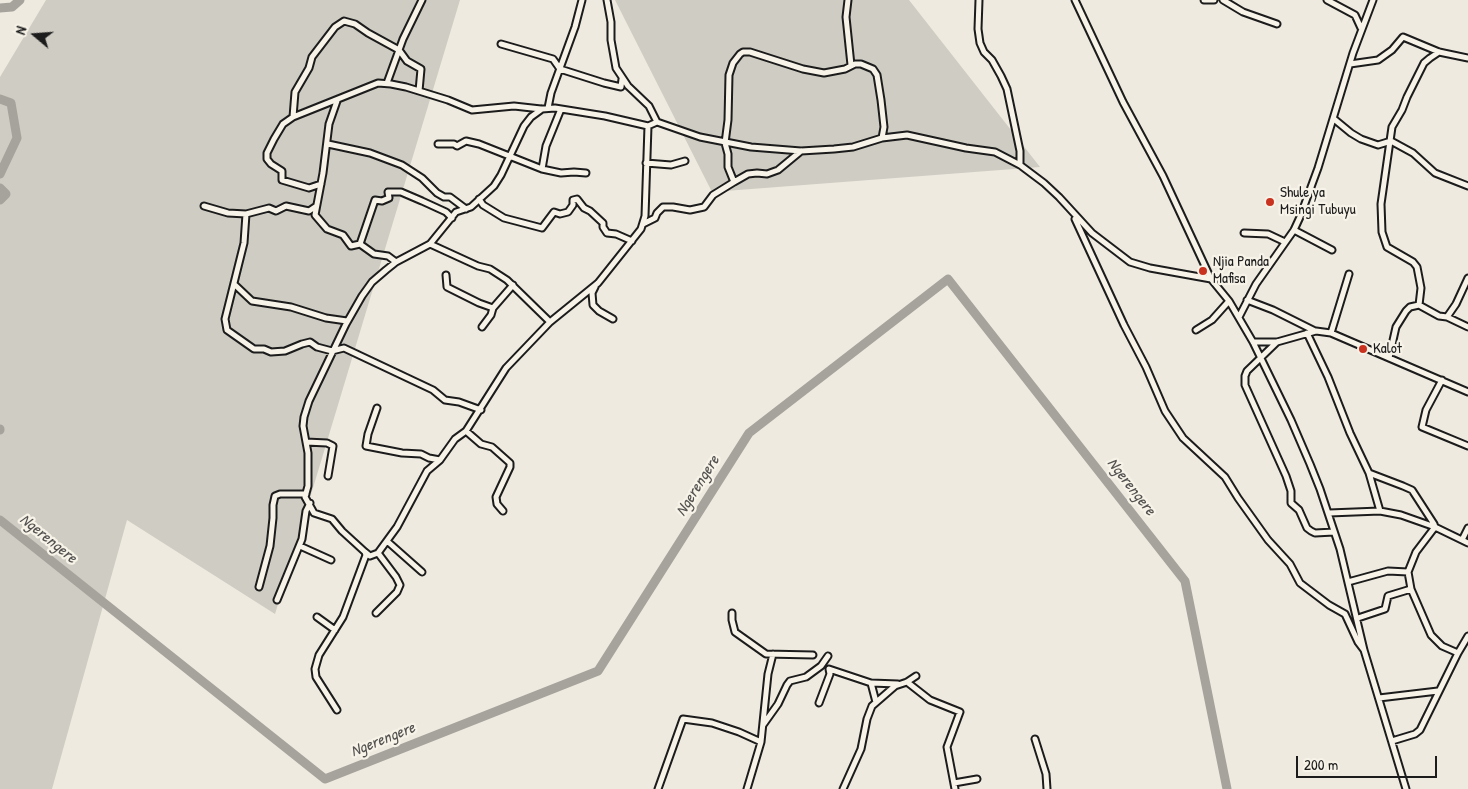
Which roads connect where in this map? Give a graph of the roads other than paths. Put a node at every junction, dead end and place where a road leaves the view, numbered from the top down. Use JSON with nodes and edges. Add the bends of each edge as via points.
{"nodes":[{"id":1,"x":422,"y":0,"type":"edge"},
{"id":2,"x":582,"y":0,"type":"edge"},
{"id":3,"x":607,"y":0,"type":"edge"},
{"id":4,"x":848,"y":0,"type":"edge"},
{"id":5,"x":979,"y":0,"type":"edge"},
{"id":6,"x":1075,"y":0,"type":"edge"},
{"id":7,"x":1204,"y":0,"type":"edge"},
{"id":8,"x":1214,"y":0,"type":"edge"},
{"id":9,"x":1223,"y":0,"type":"edge"},
{"id":10,"x":1327,"y":0,"type":"edge"},
{"id":11,"x":1373,"y":0,"type":"edge"},
{"id":12,"x":1277,"y":24,"type":"dead end"},
{"id":13,"x":1361,"y":28,"type":"junction"},
{"id":14,"x":501,"y":44,"type":"dead end"},
{"id":15,"x":399,"y":50,"type":"junction"},
{"id":16,"x":1439,"y":52,"type":"junction"},
{"id":17,"x":1468,"y":58,"type":"edge"},
{"id":18,"x":1350,"y":64,"type":"junction"},
{"id":19,"x":851,"y":65,"type":"junction"},
{"id":20,"x":560,"y":69,"type":"junction"},
{"id":21,"x":622,"y":79,"type":"junction"},
{"id":22,"x":387,"y":83,"type":"junction"},
{"id":23,"x":419,"y":91,"type":"junction"},
{"id":24,"x":337,"y":100,"type":"junction"},
{"id":25,"x":545,"y":108,"type":"junction"},
{"id":26,"x":561,"y":109,"type":"junction"},
{"id":27,"x":293,"y":117,"type":"junction"},
{"id":28,"x":1334,"y":118,"type":"junction"},
{"id":29,"x":657,"y":122,"type":"junction"},
{"id":30,"x":648,"y":126,"type":"junction"},
{"id":31,"x":882,"y":138,"type":"junction"},
{"id":32,"x":1391,"y":141,"type":"junction"},
{"id":33,"x":725,"y":143,"type":"junction"},
{"id":34,"x":328,"y":144,"type":"junction"},
{"id":35,"x":438,"y":144,"type":"dead end"},
{"id":36,"x":801,"y":151,"type":"junction"},
{"id":37,"x":511,"y":157,"type":"junction"},
{"id":38,"x":685,"y":161,"type":"dead end"},
{"id":39,"x":646,"y":163,"type":"junction"},
{"id":40,"x":1020,"y":164,"type":"junction"},
{"id":41,"x":542,"y":169,"type":"junction"},
{"id":42,"x":586,"y":173,"type":"dead end"},
{"id":43,"x":734,"y":182,"type":"junction"},
{"id":44,"x":322,"y":184,"type":"junction"},
{"id":45,"x":1468,"y":186,"type":"edge"},
{"id":46,"x":479,"y":199,"type":"junction"},
{"id":47,"x":204,"y":206,"type":"dead end"},
{"id":48,"x":316,"y":208,"type":"junction"},
{"id":49,"x":466,"y":209,"type":"junction"},
{"id":50,"x":309,"y":210,"type":"junction"},
{"id":51,"x":1070,"y":210,"type":"junction"},
{"id":52,"x":246,"y":214,"type":"junction"},
{"id":53,"x":315,"y":215,"type":"junction"},
{"id":54,"x":452,"y":218,"type":"junction"},
{"id":55,"x":643,"y":224,"type":"junction"},
{"id":56,"x":1294,"y":230,"type":"junction"},
{"id":57,"x":439,"y":232,"type":"junction"},
{"id":58,"x":1244,"y":233,"type":"dead end"},
{"id":59,"x":632,"y":241,"type":"junction"},
{"id":60,"x":1285,"y":242,"type":"junction"},
{"id":61,"x":360,"y":244,"type":"junction"},
{"id":62,"x":430,"y":244,"type":"junction"},
{"id":63,"x":441,"y":250,"type":"junction"},
{"id":64,"x":1332,"y":250,"type":"dead end"},
{"id":65,"x":396,"y":262,"type":"junction"},
{"id":66,"x":1349,"y":274,"type":"dead end"},
{"id":67,"x":446,"y":275,"type":"dead end"},
{"id":68,"x":1211,"y":278,"type":"junction"},
{"id":69,"x":1468,"y":278,"type":"edge"},
{"id":70,"x":598,"y":283,"type":"junction"},
{"id":71,"x":234,"y":284,"type":"junction"},
{"id":72,"x":513,"y":285,"type":"junction"},
{"id":73,"x":1247,"y":300,"type":"junction"},
{"id":74,"x":1229,"y":301,"type":"junction"},
{"id":75,"x":1419,"y":305,"type":"junction"},
{"id":76,"x":493,"y":308,"type":"junction"},
{"id":77,"x":1238,"y":317,"type":"junction"},
{"id":78,"x":1447,"y":317,"type":"junction"},
{"id":79,"x":613,"y":319,"type":"dead end"},
{"id":80,"x":347,"y":321,"type":"junction"},
{"id":81,"x":550,"y":322,"type":"junction"},
{"id":82,"x":482,"y":327,"type":"dead end"},
{"id":83,"x":1468,"y":327,"type":"edge"},
{"id":84,"x":1196,"y":330,"type":"dead end"},
{"id":85,"x":1316,"y":331,"type":"junction"},
{"id":86,"x":1307,"y":333,"type":"junction"},
{"id":87,"x":1331,"y":333,"type":"junction"},
{"id":88,"x":1253,"y":342,"type":"junction"},
{"id":89,"x":1277,"y":342,"type":"junction"},
{"id":90,"x":332,"y":351,"type":"junction"},
{"id":91,"x":1389,"y":358,"type":"junction"},
{"id":92,"x":1261,"y":359,"type":"junction"},
{"id":93,"x":1442,"y":380,"type":"junction"},
{"id":94,"x":1468,"y":392,"type":"edge"},
{"id":95,"x":377,"y":408,"type":"dead end"},
{"id":96,"x":480,"y":410,"type":"junction"},
{"id":97,"x":466,"y":431,"type":"junction"},
{"id":98,"x":306,"y":442,"type":"junction"},
{"id":99,"x":1468,"y":446,"type":"edge"},
{"id":100,"x":440,"y":460,"type":"junction"},
{"id":101,"x":1369,"y":473,"type":"junction"},
{"id":102,"x":328,"y":476,"type":"dead end"},
{"id":103,"x":306,"y":494,"type":"junction"},
{"id":104,"x":310,"y":503,"type":"junction"},
{"id":105,"x":503,"y":511,"type":"dead end"},
{"id":106,"x":1380,"y":511,"type":"junction"},
{"id":107,"x":1328,"y":513,"type":"junction"},
{"id":108,"x":1434,"y":527,"type":"junction"},
{"id":109,"x":1468,"y":528,"type":"edge"},
{"id":110,"x":1334,"y":532,"type":"junction"},
{"id":111,"x":1462,"y":540,"type":"junction"},
{"id":112,"x":388,"y":541,"type":"junction"},
{"id":113,"x":1468,"y":544,"type":"edge"},
{"id":114,"x":300,"y":546,"type":"junction"},
{"id":115,"x":365,"y":552,"type":"junction"},
{"id":116,"x":378,"y":553,"type":"junction"},
{"id":117,"x":331,"y":560,"type":"dead end"},
{"id":118,"x":422,"y":572,"type":"dead end"},
{"id":119,"x":1408,"y":572,"type":"junction"},
{"id":120,"x":1348,"y":582,"type":"junction"},
{"id":121,"x":259,"y":587,"type":"dead end"},
{"id":122,"x":1412,"y":589,"type":"junction"},
{"id":123,"x":277,"y":600,"type":"dead end"},
{"id":124,"x":1355,"y":612,"type":"junction"},
{"id":125,"x":376,"y":613,"type":"dead end"},
{"id":126,"x":732,"y":613,"type":"dead end"},
{"id":127,"x":317,"y":617,"type":"dead end"},
{"id":128,"x":1347,"y":617,"type":"junction"},
{"id":129,"x":1358,"y":618,"type":"junction"},
{"id":130,"x":335,"y":630,"type":"junction"},
{"id":131,"x":1468,"y":636,"type":"edge"},
{"id":132,"x":1364,"y":650,"type":"junction"},
{"id":133,"x":1458,"y":653,"type":"junction"},
{"id":134,"x":773,"y":654,"type":"junction"},
{"id":135,"x":813,"y":655,"type":"dead end"},
{"id":136,"x":828,"y":656,"type":"dead end"},
{"id":137,"x":916,"y":676,"type":"dead end"},
{"id":138,"x":907,"y":682,"type":"junction"},
{"id":139,"x":871,"y":683,"type":"junction"},
{"id":140,"x":900,"y":684,"type":"junction"},
{"id":141,"x":1438,"y":691,"type":"junction"},
{"id":142,"x":1379,"y":698,"type":"junction"},
{"id":143,"x":876,"y":702,"type":"junction"},
{"id":144,"x":819,"y":703,"type":"dead end"},
{"id":145,"x":337,"y":710,"type":"dead end"},
{"id":146,"x":762,"y":725,"type":"junction"},
{"id":147,"x":1035,"y":739,"type":"dead end"},
{"id":148,"x":1392,"y":741,"type":"junction"},
{"id":149,"x":761,"y":742,"type":"junction"},
{"id":150,"x":977,"y":779,"type":"dead end"},
{"id":151,"x":954,"y":786,"type":"edge"},
{"id":152,"x":1405,"y":788,"type":"edge"},
{"id":153,"x":658,"y":789,"type":"edge"},
{"id":154,"x":747,"y":789,"type":"edge"},
{"id":155,"x":843,"y":789,"type":"edge"},
{"id":156,"x":1047,"y":789,"type":"edge"},
{"id":157,"x":1411,"y":789,"type":"edge"}],
"edges":[{"from":1,"to":15,"type":"street"},
{"from":2,"to":20,"type":"street"},
{"from":3,"to":21,"type":"street","via":[[615,64]]},
{"from":4,"to":19,"type":"street","via":[[846,17]]},
{"from":5,"to":40,"type":"street","via":[[979,39],[1007,89]]},
{"from":6,"to":68,"type":"street"},
{"from":7,"to":8,"type":"street"},
{"from":9,"to":12,"type":"street","via":[[1243,12]]},
{"from":10,"to":13,"type":"street","via":[[1354,15]]},
{"from":11,"to":13,"type":"street"},
{"from":13,"to":18,"type":"street"},
{"from":14,"to":20,"type":"street","via":[[553,59]]},
{"from":15,"to":22,"type":"street"},
{"from":15,"to":23,"type":"street","via":[[407,61],[421,70]]},
{"from":15,"to":27,"type":"street","via":[[355,24],[340,22],[312,57],[298,85]]},
{"from":16,"to":17,"type":"street"},
{"from":16,"to":18,"type":"street","via":[[1402,37],[1378,60]]},
{"from":16,"to":32,"type":"street","via":[[1424,63],[1392,127]]},
{"from":18,"to":28,"type":"street"},
{"from":19,"to":31,"type":"street","via":[[861,64],[877,73],[884,127]]},
{"from":19,"to":33,"type":"street","via":[[824,73],[750,52],[740,54],[730,69]]},
{"from":20,"to":21,"type":"street","via":[[621,87]]},
{"from":20,"to":25,"type":"street"},
{"from":21,"to":29,"type":"street","via":[[644,101]]},
{"from":22,"to":23,"type":"street"},
{"from":22,"to":24,"type":"street"},
{"from":23,"to":25,"type":"street","via":[[472,110],[514,106]]},
{"from":24,"to":27,"type":"street"},
{"from":24,"to":34,"type":"street","via":[[329,124]]},
{"from":25,"to":26,"type":"street"},
{"from":25,"to":37,"type":"street","via":[[524,126]]},
{"from":26,"to":30,"type":"street"},
{"from":26,"to":41,"type":"street","via":[[546,146]]},
{"from":27,"to":44,"type":"street","via":[[274,139],[267,159],[282,171],[282,180],[309,188]]},
{"from":28,"to":32,"type":"street","via":[[1351,133],[1370,143],[1378,145]]},
{"from":28,"to":56,"type":"street"},
{"from":29,"to":30,"type":"street"},
{"from":29,"to":33,"type":"street"},
{"from":30,"to":39,"type":"street"},
{"from":31,"to":36,"type":"street","via":[[853,147]]},
{"from":31,"to":40,"type":"street","via":[[907,135],[966,148],[986,149]]},
{"from":32,"to":45,"type":"street","via":[[1413,153],[1435,173]]},
{"from":32,"to":75,"type":"street","via":[[1381,204],[1382,232],[1388,248],[1415,263],[1421,288]]},
{"from":33,"to":36,"type":"street"},
{"from":33,"to":43,"type":"street"},
{"from":34,"to":44,"type":"street"},
{"from":34,"to":49,"type":"street","via":[[370,153],[402,165],[437,193],[450,197]]},
{"from":35,"to":37,"type":"street","via":[[458,146],[466,140]]},
{"from":36,"to":43,"type":"street","via":[[778,170],[767,174],[748,174]]},
{"from":37,"to":41,"type":"street"},
{"from":37,"to":46,"type":"street","via":[[494,186]]},
{"from":38,"to":39,"type":"street","via":[[671,165]]},
{"from":39,"to":55,"type":"street"},
{"from":40,"to":51,"type":"street"},
{"from":41,"to":42,"type":"street"},
{"from":43,"to":55,"type":"street","via":[[713,195],[704,207],[690,210],[663,207],[655,218]]},
{"from":44,"to":48,"type":"street"},
{"from":46,"to":49,"type":"street"},
{"from":46,"to":59,"type":"street","via":[[504,218],[542,228],[554,212],[568,212],[573,205],[572,200],[577,199],[603,223],[607,233]]},
{"from":47,"to":52,"type":"street"},
{"from":48,"to":50,"type":"street"},
{"from":48,"to":53,"type":"street"},
{"from":49,"to":54,"type":"street","via":[[456,212]]},
{"from":50,"to":52,"type":"street","via":[[286,206],[276,211],[269,208]]},
{"from":50,"to":53,"type":"street"},
{"from":51,"to":68,"type":"street","via":[[1092,233],[1130,262]]},
{"from":51,"to":128,"type":"street","via":[[1165,411],[1183,438],[1225,477],[1268,540],[1290,564],[1300,583]]},
{"from":52,"to":71,"type":"street","via":[[244,243]]},
{"from":53,"to":61,"type":"street","via":[[326,230],[342,235],[351,246]]},
{"from":54,"to":57,"type":"street"},
{"from":54,"to":61,"type":"street","via":[[446,212],[401,192],[388,192],[389,198],[375,200]]},
{"from":55,"to":59,"type":"street"},
{"from":56,"to":60,"type":"street"},
{"from":56,"to":64,"type":"street"},
{"from":57,"to":62,"type":"street"},
{"from":57,"to":63,"type":"street","via":[[437,240]]},
{"from":58,"to":60,"type":"street","via":[[1268,234]]},
{"from":59,"to":70,"type":"street"},
{"from":60,"to":73,"type":"street"},
{"from":61,"to":65,"type":"street","via":[[374,254],[388,256]]},
{"from":62,"to":63,"type":"street"},
{"from":62,"to":65,"type":"street"},
{"from":63,"to":72,"type":"street","via":[[490,269]]},
{"from":65,"to":80,"type":"street","via":[[372,282]]},
{"from":66,"to":87,"type":"street"},
{"from":67,"to":76,"type":"street","via":[[447,287]]},
{"from":68,"to":74,"type":"street"},
{"from":69,"to":78,"type":"street"},
{"from":70,"to":79,"type":"street","via":[[592,293],[593,305]]},
{"from":70,"to":81,"type":"street"},
{"from":71,"to":80,"type":"street","via":[[252,300]]},
{"from":71,"to":90,"type":"street","via":[[226,326],[244,343],[254,349],[276,353],[310,342]]},
{"from":72,"to":76,"type":"street"},
{"from":72,"to":81,"type":"street"},
{"from":73,"to":77,"type":"street"},
{"from":73,"to":85,"type":"street"},
{"from":74,"to":77,"type":"street"},
{"from":74,"to":84,"type":"street","via":[[1212,320]]},
{"from":75,"to":78,"type":"street"},
{"from":75,"to":91,"type":"street","via":[[1408,309],[1399,319]]},
{"from":76,"to":82,"type":"street","via":[[492,315]]},
{"from":77,"to":88,"type":"street"},
{"from":78,"to":83,"type":"street"},
{"from":80,"to":90,"type":"street"},
{"from":81,"to":96,"type":"street","via":[[506,368]]},
{"from":85,"to":86,"type":"street"},
{"from":85,"to":87,"type":"street"},
{"from":86,"to":89,"type":"street"},
{"from":86,"to":101,"type":"street"},
{"from":87,"to":91,"type":"street"},
{"from":88,"to":89,"type":"street"},
{"from":88,"to":92,"type":"street"},
{"from":89,"to":92,"type":"street"},
{"from":90,"to":96,"type":"street","via":[[344,348],[434,390],[445,400]]},
{"from":90,"to":98,"type":"street","via":[[305,409],[303,426]]},
{"from":91,"to":93,"type":"street"},
{"from":92,"to":107,"type":"street","via":[[1291,420]]},
{"from":92,"to":110,"type":"street","via":[[1247,371],[1245,385],[1286,476],[1291,503],[1311,531]]},
{"from":93,"to":94,"type":"street"},
{"from":93,"to":99,"type":"street","via":[[1426,410],[1422,427]]},
{"from":95,"to":100,"type":"street","via":[[366,446]]},
{"from":96,"to":97,"type":"street"},
{"from":97,"to":100,"type":"street","via":[[455,439]]},
{"from":97,"to":105,"type":"street","via":[[510,463],[496,497]]},
{"from":98,"to":102,"type":"street","via":[[327,442],[333,446]]},
{"from":98,"to":103,"type":"street"},
{"from":100,"to":112,"type":"street","via":[[427,471]]},
{"from":101,"to":106,"type":"street"},
{"from":101,"to":108,"type":"street","via":[[1412,490]]},
{"from":103,"to":104,"type":"street","via":[[305,498]]},
{"from":103,"to":121,"type":"street","via":[[275,496],[270,546]]},
{"from":104,"to":114,"type":"street"},
{"from":104,"to":115,"type":"street","via":[[314,512],[332,519]]},
{"from":106,"to":107,"type":"street"},
{"from":106,"to":108,"type":"street"},
{"from":107,"to":110,"type":"street"},
{"from":108,"to":111,"type":"street"},
{"from":108,"to":119,"type":"street","via":[[1416,552]]},
{"from":109,"to":111,"type":"street"},
{"from":110,"to":120,"type":"street"},
{"from":111,"to":113,"type":"street"},
{"from":112,"to":116,"type":"street"},
{"from":112,"to":118,"type":"street"},
{"from":114,"to":117,"type":"street"},
{"from":114,"to":123,"type":"street"},
{"from":115,"to":116,"type":"street","via":[[370,556]]},
{"from":115,"to":130,"type":"street","via":[[347,607]]},
{"from":116,"to":125,"type":"street","via":[[400,587]]},
{"from":119,"to":120,"type":"street","via":[[1388,571]]},
{"from":119,"to":122,"type":"street"},
{"from":120,"to":124,"type":"street"},
{"from":122,"to":129,"type":"street","via":[[1388,596],[1385,609]]},
{"from":122,"to":133,"type":"street","via":[[1435,640]]},
{"from":124,"to":128,"type":"street"},
{"from":124,"to":129,"type":"street"},
{"from":126,"to":134,"type":"street","via":[[736,632],[766,654]]},
{"from":127,"to":130,"type":"street"},
{"from":128,"to":132,"type":"street"},
{"from":129,"to":132,"type":"street"},
{"from":130,"to":145,"type":"street","via":[[318,657],[314,671]]},
{"from":131,"to":133,"type":"street"},
{"from":132,"to":142,"type":"street"},
{"from":133,"to":141,"type":"street"},
{"from":134,"to":135,"type":"street"},
{"from":134,"to":146,"type":"street"},
{"from":136,"to":146,"type":"street","via":[[806,677],[787,684],[778,704]]},
{"from":137,"to":138,"type":"street"},
{"from":138,"to":140,"type":"street"},
{"from":138,"to":151,"type":"street","via":[[930,700],[960,712],[946,747]]},
{"from":139,"to":140,"type":"street"},
{"from":139,"to":143,"type":"street"},
{"from":139,"to":144,"type":"street","via":[[829,669]]},
{"from":140,"to":143,"type":"street"},
{"from":141,"to":142,"type":"street"},
{"from":141,"to":148,"type":"street","via":[[1418,732]]},
{"from":142,"to":148,"type":"street"},
{"from":143,"to":155,"type":"street","via":[[867,718],[861,749]]},
{"from":146,"to":149,"type":"street"},
{"from":147,"to":156,"type":"street","via":[[1046,774]]},
{"from":148,"to":152,"type":"street"},
{"from":149,"to":153,"type":"street","via":[[712,724],[683,719]]},
{"from":149,"to":154,"type":"street"},
{"from":150,"to":151,"type":"street"},
{"from":152,"to":157,"type":"street"}]}
